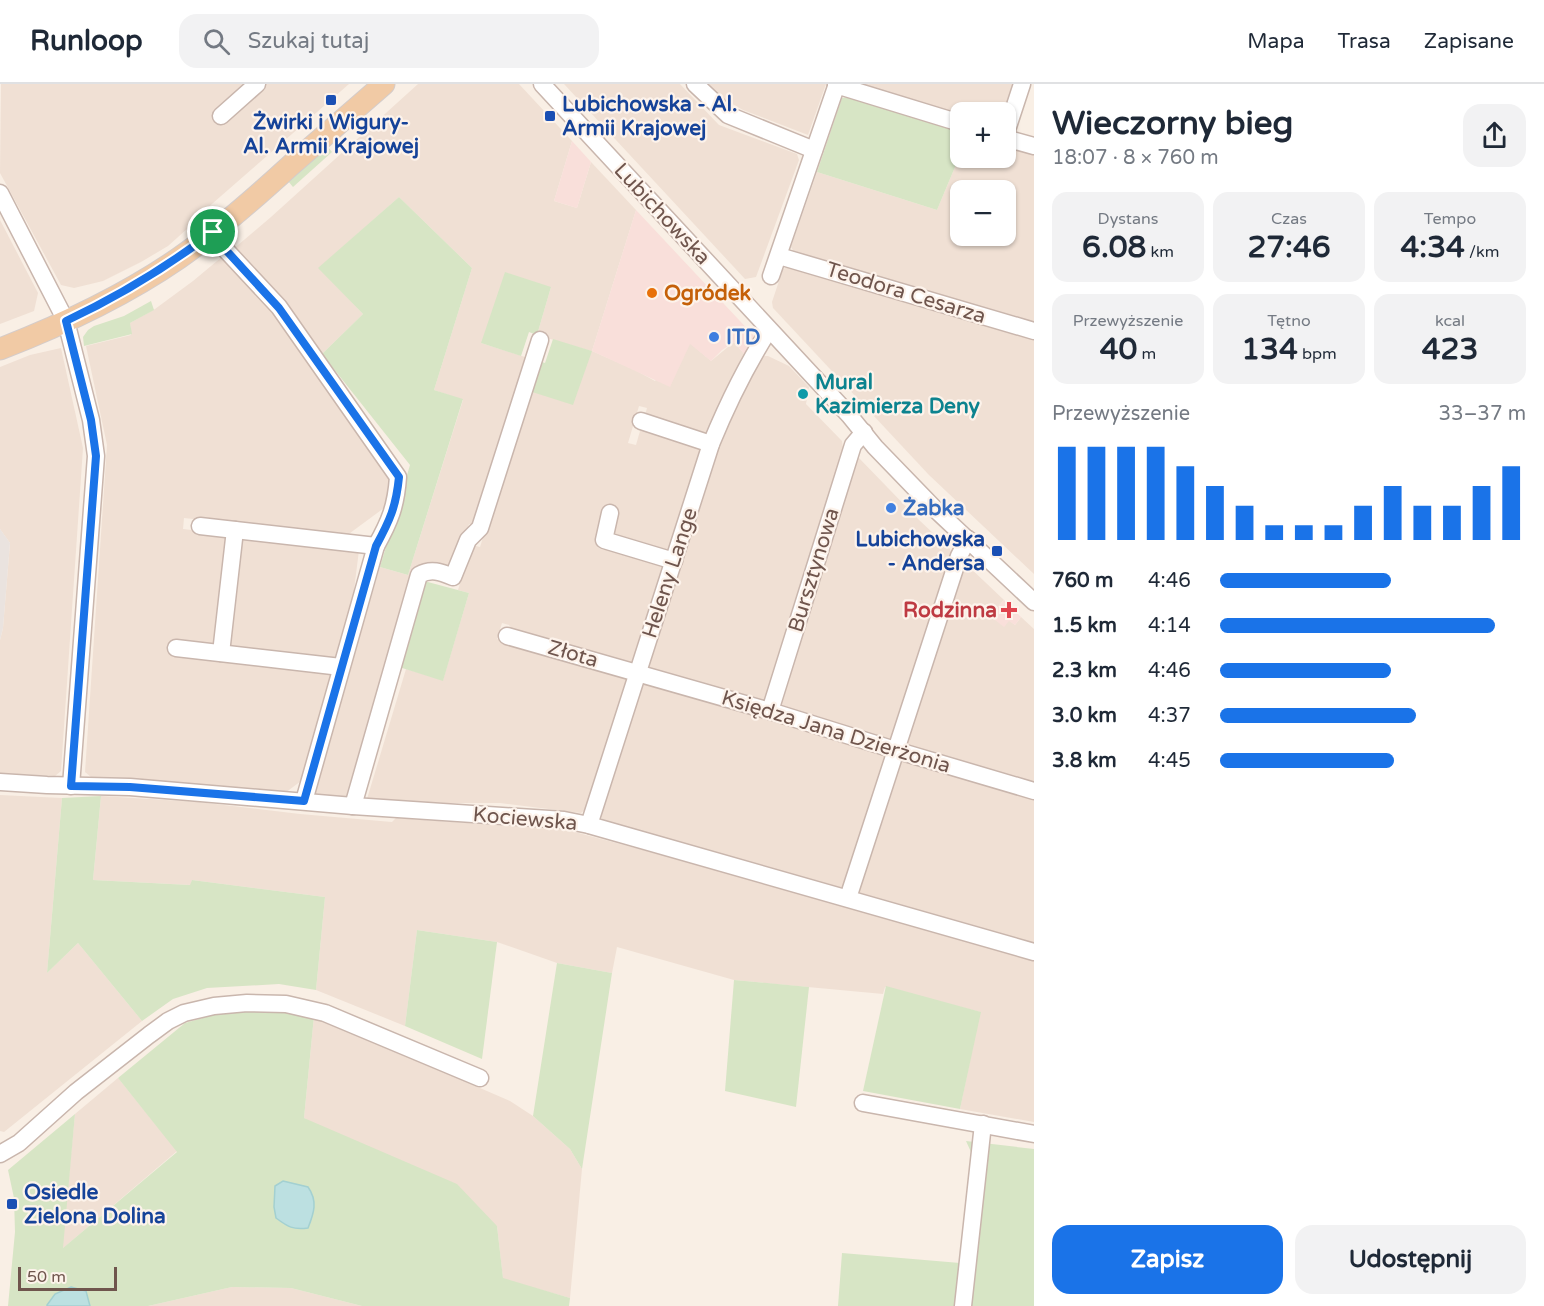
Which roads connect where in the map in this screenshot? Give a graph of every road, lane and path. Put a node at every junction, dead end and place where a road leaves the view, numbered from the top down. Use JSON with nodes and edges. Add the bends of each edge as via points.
{"nodes":[{"id":1,"x":257,"y":84,"type":"edge"},
{"id":2,"x":384,"y":84,"type":"edge"},
{"id":3,"x":542,"y":84,"type":"edge"},
{"id":4,"x":696,"y":84,"type":"edge"},
{"id":5,"x":837,"y":84,"type":"edge"},
{"id":6,"x":1022,"y":84,"type":"edge"},
{"id":7,"x":1016,"y":103,"type":"edge"},
{"id":8,"x":221,"y":116,"type":"dead end"},
{"id":9,"x":950,"y":120,"type":"edge"},
{"id":10,"x":1016,"y":140,"type":"edge"},
{"id":11,"x":1034,"y":146,"type":"edge"},
{"id":12,"x":814,"y":150,"type":"junction"},
{"id":13,"x":0,"y":193,"type":"edge"},
{"id":14,"x":213,"y":232,"type":"junction"},
{"id":15,"x":779,"y":255,"type":"junction"},
{"id":16,"x":771,"y":276,"type":"dead end"},
{"id":17,"x":66,"y":321,"type":"junction"},
{"id":18,"x":769,"y":330,"type":"junction"},
{"id":19,"x":1034,"y":331,"type":"edge"},
{"id":20,"x":540,"y":340,"type":"dead end"},
{"id":21,"x":0,"y":349,"type":"edge"},
{"id":22,"x":641,"y":421,"type":"dead end"},
{"id":23,"x":864,"y":432,"type":"junction"},
{"id":24,"x":711,"y":444,"type":"junction"},
{"id":25,"x":610,"y":513,"type":"dead end"},
{"id":26,"x":200,"y":526,"type":"dead end"},
{"id":27,"x":235,"y":530,"type":"junction"},
{"id":28,"x":968,"y":540,"type":"junction"},
{"id":29,"x":376,"y":546,"type":"junction"},
{"id":30,"x":674,"y":561,"type":"junction"},
{"id":31,"x":1034,"y":602,"type":"edge"},
{"id":32,"x":507,"y":636,"type":"dead end"},
{"id":33,"x":176,"y":648,"type":"dead end"},
{"id":34,"x":221,"y":653,"type":"junction"},
{"id":35,"x":341,"y":667,"type":"junction"},
{"id":36,"x":638,"y":673,"type":"junction"},
{"id":37,"x":770,"y":711,"type":"junction"},
{"id":38,"x":895,"y":750,"type":"junction"},
{"id":39,"x":0,"y":782,"type":"edge"},
{"id":40,"x":71,"y":786,"type":"junction"},
{"id":41,"x":1034,"y":791,"type":"edge"},
{"id":42,"x":304,"y":801,"type":"junction"},
{"id":43,"x":353,"y":806,"type":"junction"},
{"id":44,"x":590,"y":825,"type":"junction"},
{"id":45,"x":848,"y":898,"type":"junction"},
{"id":46,"x":1034,"y":952,"type":"edge"},
{"id":47,"x":480,"y":1078,"type":"dead end"},
{"id":48,"x":863,"y":1103,"type":"dead end"},
{"id":49,"x":983,"y":1124,"type":"junction"},
{"id":50,"x":1034,"y":1134,"type":"edge"},
{"id":51,"x":0,"y":1154,"type":"edge"},
{"id":52,"x":963,"y":1306,"type":"edge"}],
"edges":[{"from":1,"to":8,"type":"street"},
{"from":2,"to":14,"type":"main road"},
{"from":3,"to":18,"type":"street","name":"Lubichowska"},
{"from":4,"to":12,"type":"street","via":[[728,115]]},
{"from":5,"to":9,"type":"street"},
{"from":5,"to":12,"type":"street"},
{"from":6,"to":7,"type":"street"},
{"from":10,"to":11,"type":"street"},
{"from":12,"to":15,"type":"street"},
{"from":13,"to":17,"type":"street"},
{"from":14,"to":17,"type":"main road","via":[[130,288]]},
{"from":14,"to":29,"type":"street","via":[[279,308],[399,477],[390,521]]},
{"from":15,"to":16,"type":"street"},
{"from":15,"to":19,"type":"street","name":"Teodora Cesarza"},
{"from":17,"to":21,"type":"main road"},
{"from":17,"to":40,"type":"street","via":[[96,456]]},
{"from":18,"to":23,"type":"street","name":"Lubichowska"},
{"from":18,"to":24,"type":"street","name":"Heleny Lange"},
{"from":20,"to":43,"type":"street","via":[[480,528],[468,540],[453,577],[437,571],[419,575]]},
{"from":22,"to":24,"type":"street"},
{"from":23,"to":28,"type":"street","name":"Lubichowska"},
{"from":23,"to":37,"type":"street","name":"Bursztynowa","via":[[853,445]]},
{"from":24,"to":30,"type":"street","name":"Heleny Lange"},
{"from":25,"to":30,"type":"street","via":[[604,540]]},
{"from":26,"to":27,"type":"street"},
{"from":27,"to":29,"type":"street"},
{"from":27,"to":34,"type":"street"},
{"from":28,"to":31,"type":"street","name":"Lubichowska"},
{"from":28,"to":38,"type":"street","via":[[958,556]]},
{"from":29,"to":35,"type":"street"},
{"from":30,"to":36,"type":"street","name":"Heleny Lange"},
{"from":32,"to":36,"type":"street","name":"Złota"},
{"from":33,"to":34,"type":"street"},
{"from":34,"to":35,"type":"street"},
{"from":35,"to":42,"type":"street"},
{"from":36,"to":37,"type":"street","name":"Księdza Jana Dzierżonia"},
{"from":36,"to":44,"type":"street","name":"Heleny Lange"},
{"from":37,"to":38,"type":"street","name":"Księdza Jana Dzierżonia"},
{"from":38,"to":41,"type":"street","name":"Księdza Jana Dzierżonia"},
{"from":38,"to":45,"type":"street"},
{"from":39,"to":40,"type":"street","name":"Kociewska"},
{"from":40,"to":42,"type":"street","name":"Kociewska"},
{"from":42,"to":43,"type":"street","name":"Kociewska"},
{"from":43,"to":44,"type":"street","name":"Kociewska"},
{"from":44,"to":45,"type":"street","name":"Kociewska"},
{"from":45,"to":46,"type":"street","name":"Kociewska"},
{"from":47,"to":51,"type":"street","via":[[325,1013],[286,1004],[214,1006],[168,1021]]},
{"from":48,"to":49,"type":"street"},
{"from":49,"to":50,"type":"street"},
{"from":49,"to":52,"type":"street"}]}
